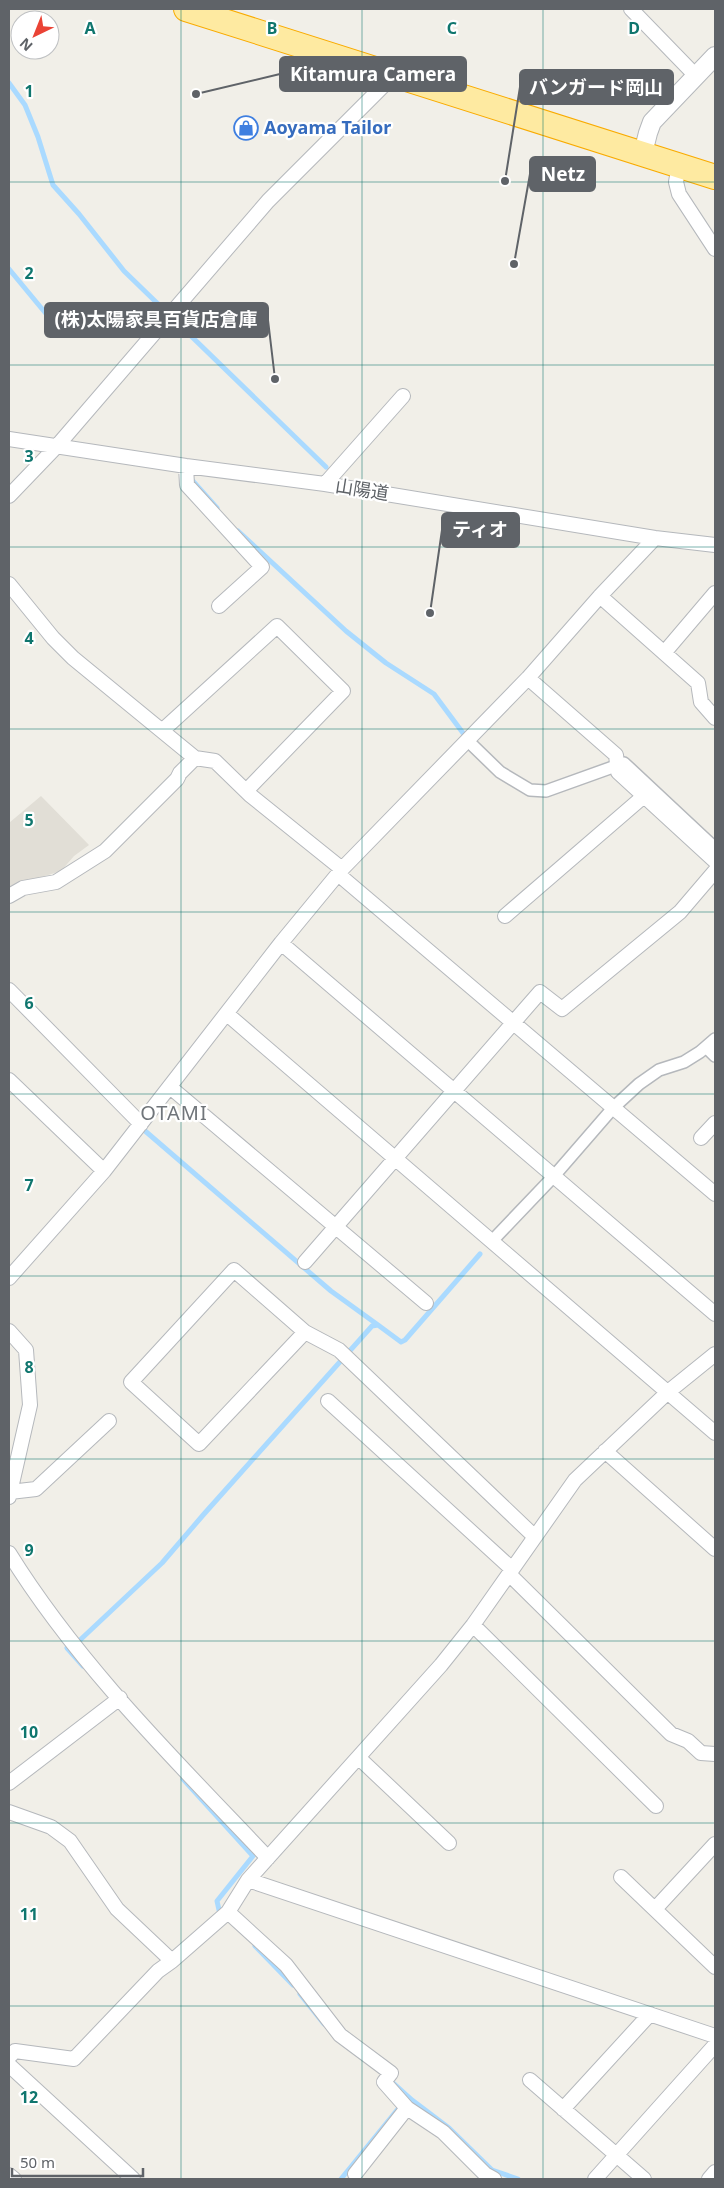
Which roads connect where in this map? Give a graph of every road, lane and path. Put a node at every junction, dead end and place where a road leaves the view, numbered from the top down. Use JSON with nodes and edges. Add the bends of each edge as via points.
{"nodes":[{"id":1,"x":186,"y":9,"type":"edge"},
{"id":2,"x":631,"y":9,"type":"edge"},
{"id":3,"x":715,"y":56,"type":"edge"},
{"id":4,"x":391,"y":73,"type":"junction"},
{"id":5,"x":696,"y":76,"type":"junction"},
{"id":6,"x":643,"y":153,"type":"junction"},
{"id":7,"x":679,"y":165,"type":"junction"},
{"id":8,"x":715,"y":177,"type":"edge"},
{"id":9,"x":715,"y":249,"type":"edge"},
{"id":10,"x":403,"y":396,"type":"dead end"},
{"id":11,"x":9,"y":439,"type":"edge"},
{"id":12,"x":57,"y":446,"type":"junction"},
{"id":13,"x":186,"y":466,"type":"junction"},
{"id":14,"x":325,"y":484,"type":"junction"},
{"id":15,"x":9,"y":496,"type":"edge"},
{"id":16,"x":655,"y":538,"type":"junction"},
{"id":17,"x":715,"y":545,"type":"edge"},
{"id":18,"x":9,"y":584,"type":"edge"},
{"id":19,"x":715,"y":593,"type":"edge"},
{"id":20,"x":600,"y":596,"type":"junction"},
{"id":21,"x":219,"y":606,"type":"dead end"},
{"id":22,"x":664,"y":653,"type":"junction"},
{"id":23,"x":528,"y":678,"type":"junction"},
{"id":24,"x":715,"y":718,"type":"edge"},
{"id":25,"x":163,"y":730,"type":"junction"},
{"id":26,"x":468,"y":740,"type":"junction"},
{"id":27,"x":195,"y":758,"type":"junction"},
{"id":28,"x":617,"y":764,"type":"junction"},
{"id":29,"x":246,"y":792,"type":"junction"},
{"id":30,"x":644,"y":796,"type":"junction"},
{"id":31,"x":715,"y":848,"type":"edge"},
{"id":32,"x":715,"y":860,"type":"edge"},
{"id":33,"x":715,"y":871,"type":"edge"},
{"id":34,"x":340,"y":872,"type":"junction"},
{"id":35,"x":9,"y":896,"type":"edge"},
{"id":36,"x":505,"y":916,"type":"dead end"},
{"id":37,"x":281,"y":943,"type":"junction"},
{"id":38,"x":9,"y":990,"type":"edge"},
{"id":39,"x":227,"y":1014,"type":"junction"},
{"id":40,"x":512,"y":1022,"type":"junction"},
{"id":41,"x":711,"y":1043,"type":"edge"},
{"id":42,"x":715,"y":1056,"type":"edge"},
{"id":43,"x":9,"y":1080,"type":"edge"},
{"id":44,"x":170,"y":1087,"type":"junction"},
{"id":45,"x":453,"y":1090,"type":"junction"},
{"id":46,"x":613,"y":1108,"type":"junction"},
{"id":47,"x":715,"y":1123,"type":"edge"},
{"id":48,"x":141,"y":1124,"type":"junction"},
{"id":49,"x":701,"y":1138,"type":"dead end"},
{"id":50,"x":396,"y":1158,"type":"junction"},
{"id":51,"x":104,"y":1171,"type":"junction"},
{"id":52,"x":554,"y":1176,"type":"junction"},
{"id":53,"x":715,"y":1194,"type":"edge"},
{"id":54,"x":336,"y":1226,"type":"junction"},
{"id":55,"x":492,"y":1241,"type":"junction"},
{"id":56,"x":305,"y":1262,"type":"dead end"},
{"id":57,"x":9,"y":1278,"type":"edge"},
{"id":58,"x":426,"y":1303,"type":"dead end"},
{"id":59,"x":715,"y":1314,"type":"edge"},
{"id":60,"x":9,"y":1331,"type":"edge"},
{"id":61,"x":304,"y":1332,"type":"junction"},
{"id":62,"x":715,"y":1354,"type":"edge"},
{"id":63,"x":668,"y":1392,"type":"junction"},
{"id":64,"x":328,"y":1401,"type":"dead end"},
{"id":65,"x":109,"y":1421,"type":"dead end"},
{"id":66,"x":715,"y":1433,"type":"edge"},
{"id":67,"x":605,"y":1451,"type":"junction"},
{"id":68,"x":10,"y":1495,"type":"edge"},
{"id":69,"x":535,"y":1537,"type":"junction"},
{"id":70,"x":715,"y":1549,"type":"edge"},
{"id":71,"x":9,"y":1553,"type":"edge"},
{"id":72,"x":510,"y":1571,"type":"junction"},
{"id":73,"x":472,"y":1625,"type":"junction"},
{"id":74,"x":116,"y":1701,"type":"junction"},
{"id":75,"x":715,"y":1754,"type":"edge"},
{"id":76,"x":359,"y":1758,"type":"junction"},
{"id":77,"x":9,"y":1783,"type":"edge"},
{"id":78,"x":656,"y":1806,"type":"dead end"},
{"id":79,"x":9,"y":1812,"type":"edge"},
{"id":80,"x":449,"y":1844,"type":"dead end"},
{"id":81,"x":715,"y":1844,"type":"edge"},
{"id":82,"x":268,"y":1858,"type":"junction"},
{"id":83,"x":621,"y":1876,"type":"dead end"},
{"id":84,"x":248,"y":1880,"type":"junction"},
{"id":85,"x":655,"y":1909,"type":"junction"},
{"id":86,"x":225,"y":1915,"type":"junction"},
{"id":87,"x":172,"y":1961,"type":"junction"},
{"id":88,"x":715,"y":1967,"type":"edge"},
{"id":89,"x":650,"y":2014,"type":"junction"},
{"id":90,"x":715,"y":2036,"type":"edge"},
{"id":91,"x":715,"y":2045,"type":"edge"},
{"id":92,"x":11,"y":2053,"type":"edge"},
{"id":93,"x":9,"y":2064,"type":"edge"},
{"id":94,"x":530,"y":2080,"type":"dead end"},
{"id":95,"x":404,"y":2104,"type":"junction"},
{"id":96,"x":563,"y":2109,"type":"junction"},
{"id":97,"x":617,"y":2156,"type":"junction"},
{"id":98,"x":715,"y":2172,"type":"edge"},
{"id":99,"x":9,"y":2174,"type":"edge"},
{"id":100,"x":355,"y":2177,"type":"edge"},
{"id":101,"x":14,"y":2179,"type":"edge"},
{"id":102,"x":133,"y":2179,"type":"edge"},
{"id":103,"x":494,"y":2179,"type":"edge"},
{"id":104,"x":595,"y":2179,"type":"edge"},
{"id":105,"x":644,"y":2179,"type":"edge"},
{"id":106,"x":709,"y":2179,"type":"edge"}],
"edges":[{"from":1,"to":4,"type":"highway"},
{"from":2,"to":5,"type":"street"},
{"from":3,"to":5,"type":"street"},
{"from":4,"to":6,"type":"highway"},
{"from":4,"to":12,"type":"street","via":[[383,86],[268,201]]},
{"from":5,"to":6,"type":"street","via":[[652,122]]},
{"from":6,"to":7,"type":"highway"},
{"from":7,"to":8,"type":"highway"},
{"from":7,"to":9,"type":"street","via":[[676,182],[679,194]]},
{"from":10,"to":14,"type":"street"},
{"from":11,"to":12,"type":"street","name":"山陽道"},
{"from":12,"to":13,"type":"street","name":"山陽道"},
{"from":12,"to":15,"type":"street"},
{"from":13,"to":14,"type":"street","name":"山陽道"},
{"from":13,"to":21,"type":"street","via":[[187,484],[262,567]]},
{"from":14,"to":16,"type":"street","name":"山陽道"},
{"from":16,"to":17,"type":"street","name":"山陽道"},
{"from":16,"to":20,"type":"street"},
{"from":18,"to":25,"type":"street","via":[[73,658]]},
{"from":19,"to":22,"type":"street"},
{"from":20,"to":22,"type":"street"},
{"from":20,"to":23,"type":"street"},
{"from":22,"to":24,"type":"street","via":[[698,683],[701,702]]},
{"from":23,"to":26,"type":"street"},
{"from":23,"to":28,"type":"street","via":[[616,755]]},
{"from":25,"to":27,"type":"street"},
{"from":25,"to":29,"type":"street","via":[[277,626],[343,690]]},
{"from":26,"to":28,"type":"street","via":[[500,772],[530,790],[546,791]]},
{"from":26,"to":34,"type":"street"},
{"from":27,"to":29,"type":"street","via":[[215,761]]},
{"from":27,"to":35,"type":"street","via":[[106,851],[56,882],[22,888]]},
{"from":28,"to":30,"type":"street","via":[[618,772]]},
{"from":28,"to":31,"type":"street","via":[[624,763]]},
{"from":29,"to":34,"type":"street"},
{"from":30,"to":32,"type":"street"},
{"from":30,"to":36,"type":"street"},
{"from":33,"to":40,"type":"street","via":[[680,912],[562,1009],[540,992]]},
{"from":34,"to":37,"type":"street"},
{"from":34,"to":40,"type":"street"},
{"from":37,"to":39,"type":"street"},
{"from":37,"to":45,"type":"street"},
{"from":38,"to":48,"type":"street"},
{"from":39,"to":44,"type":"street"},
{"from":39,"to":50,"type":"street"},
{"from":40,"to":45,"type":"street"},
{"from":40,"to":46,"type":"street"},
{"from":41,"to":42,"type":"street"},
{"from":41,"to":46,"type":"street","via":[[684,1062],[659,1070]]},
{"from":43,"to":51,"type":"street"},
{"from":44,"to":48,"type":"street"},
{"from":44,"to":54,"type":"street"},
{"from":45,"to":50,"type":"street"},
{"from":45,"to":52,"type":"street"},
{"from":46,"to":52,"type":"street"},
{"from":46,"to":53,"type":"street"},
{"from":47,"to":49,"type":"street"},
{"from":48,"to":51,"type":"street"},
{"from":50,"to":54,"type":"street"},
{"from":50,"to":55,"type":"street"},
{"from":51,"to":57,"type":"street"},
{"from":52,"to":55,"type":"street"},
{"from":52,"to":59,"type":"street"},
{"from":54,"to":56,"type":"street"},
{"from":54,"to":58,"type":"street"},
{"from":55,"to":63,"type":"street"},
{"from":60,"to":68,"type":"street","via":[[26,1350],[30,1405]]},
{"from":61,"to":61,"type":"street","via":[[234,1270],[131,1382],[199,1444]]},
{"from":61,"to":69,"type":"street","via":[[346,1356]]},
{"from":62,"to":63,"type":"street"},
{"from":63,"to":66,"type":"street"},
{"from":63,"to":67,"type":"street"},
{"from":64,"to":72,"type":"street"},
{"from":65,"to":68,"type":"street","via":[[36,1489]]},
{"from":67,"to":69,"type":"street","via":[[574,1480]]},
{"from":67,"to":70,"type":"street"},
{"from":69,"to":72,"type":"street"},
{"from":71,"to":74,"type":"street"},
{"from":72,"to":73,"type":"street"},
{"from":72,"to":75,"type":"street","via":[[672,1734],[688,1741],[701,1753]]},
{"from":73,"to":76,"type":"street"},
{"from":73,"to":78,"type":"street"},
{"from":74,"to":77,"type":"street"},
{"from":74,"to":82,"type":"street"},
{"from":76,"to":80,"type":"street"},
{"from":76,"to":82,"type":"street"},
{"from":79,"to":87,"type":"street","via":[[51,1827],[70,1841],[117,1909]]},
{"from":81,"to":85,"type":"street"},
{"from":82,"to":84,"type":"street"},
{"from":83,"to":85,"type":"street"},
{"from":84,"to":86,"type":"street"},
{"from":84,"to":89,"type":"street"},
{"from":85,"to":88,"type":"street"},
{"from":86,"to":87,"type":"street"},
{"from":86,"to":95,"type":"street","via":[[286,1964],[340,2035],[392,2073],[384,2082]]},
{"from":87,"to":92,"type":"street","via":[[158,1970],[74,2059]]},
{"from":89,"to":90,"type":"street"},
{"from":89,"to":96,"type":"street"},
{"from":91,"to":97,"type":"street"},
{"from":93,"to":102,"type":"street"},
{"from":94,"to":96,"type":"street"},
{"from":95,"to":100,"type":"street"},
{"from":95,"to":103,"type":"street","via":[[443,2132]]},
{"from":96,"to":97,"type":"street"},
{"from":97,"to":104,"type":"street"},
{"from":97,"to":105,"type":"street"},
{"from":98,"to":106,"type":"street"},
{"from":99,"to":101,"type":"street"}]}
